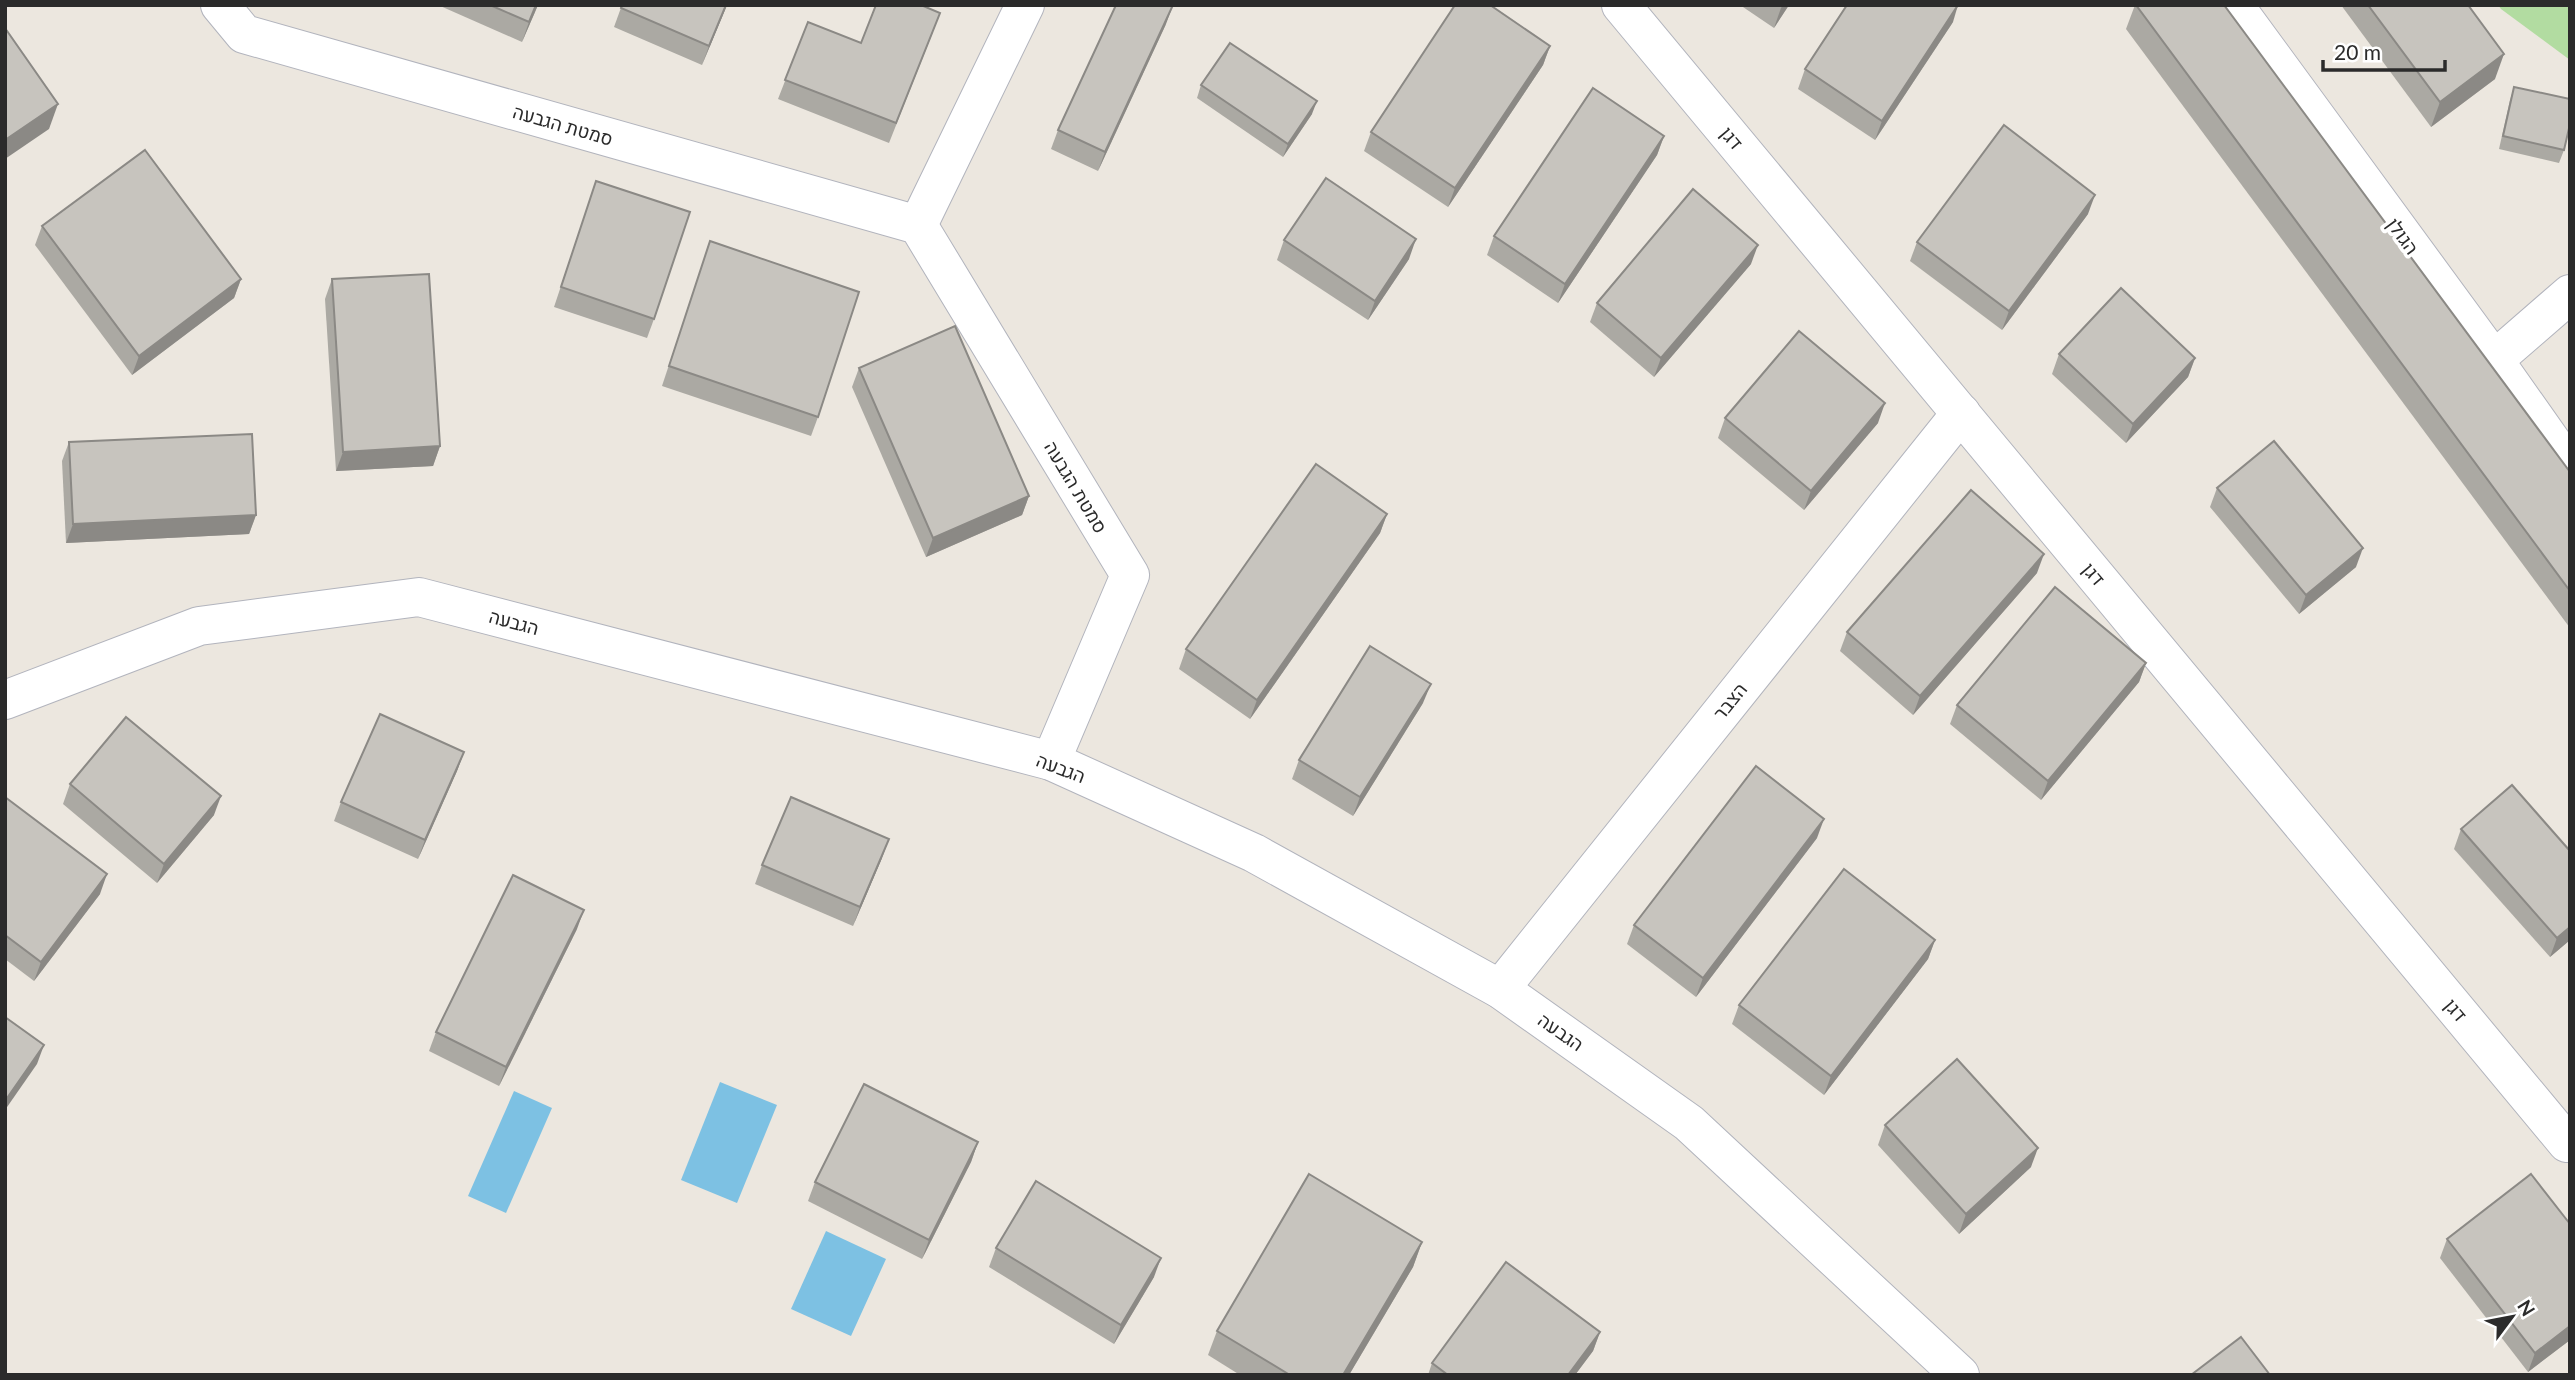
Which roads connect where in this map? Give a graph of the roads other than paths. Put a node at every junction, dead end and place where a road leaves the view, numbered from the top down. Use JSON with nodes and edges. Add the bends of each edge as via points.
{"nodes":[{"id":1,"x":220,"y":5,"type":"edge"},
{"id":2,"x":1025,"y":5,"type":"edge"},
{"id":3,"x":1621,"y":5,"type":"edge"},
{"id":4,"x":2234,"y":5,"type":"edge"},
{"id":5,"x":918,"y":225,"type":"junction"},
{"id":6,"x":2570,"y":294,"type":"edge"},
{"id":7,"x":2494,"y":360,"type":"junction"},
{"id":8,"x":1961,"y":413,"type":"junction"},
{"id":9,"x":2570,"y":468,"type":"edge"},
{"id":10,"x":5,"y":700,"type":"edge"},
{"id":11,"x":1051,"y":761,"type":"junction"},
{"id":12,"x":1500,"y":989,"type":"junction"},
{"id":13,"x":2567,"y":1143,"type":"dead end"},
{"id":14,"x":1960,"y":1375,"type":"edge"}],
"edges":[{"from":1,"to":5,"type":"street","name":"סמטת הגבעה","via":[[244,34]]},
{"from":2,"to":5,"type":"street"},
{"from":3,"to":8,"type":"street","name":"דגן"},
{"from":4,"to":7,"type":"street","name":"הגולן"},
{"from":5,"to":11,"type":"street","name":"סמטת הגבעה","via":[[1130,575]]},
{"from":6,"to":7,"type":"street"},
{"from":7,"to":9,"type":"street","name":"הגולן"},
{"from":8,"to":12,"type":"street","name":"הצבר"},
{"from":8,"to":13,"type":"street","name":"דגן"},
{"from":10,"to":11,"type":"street","name":"הגבעה","via":[[199,626],[419,597]]},
{"from":11,"to":12,"type":"street","name":"הגבעה","via":[[1254,853]]},
{"from":12,"to":14,"type":"street","name":"הגבעה","via":[[1689,1123]]}]}
